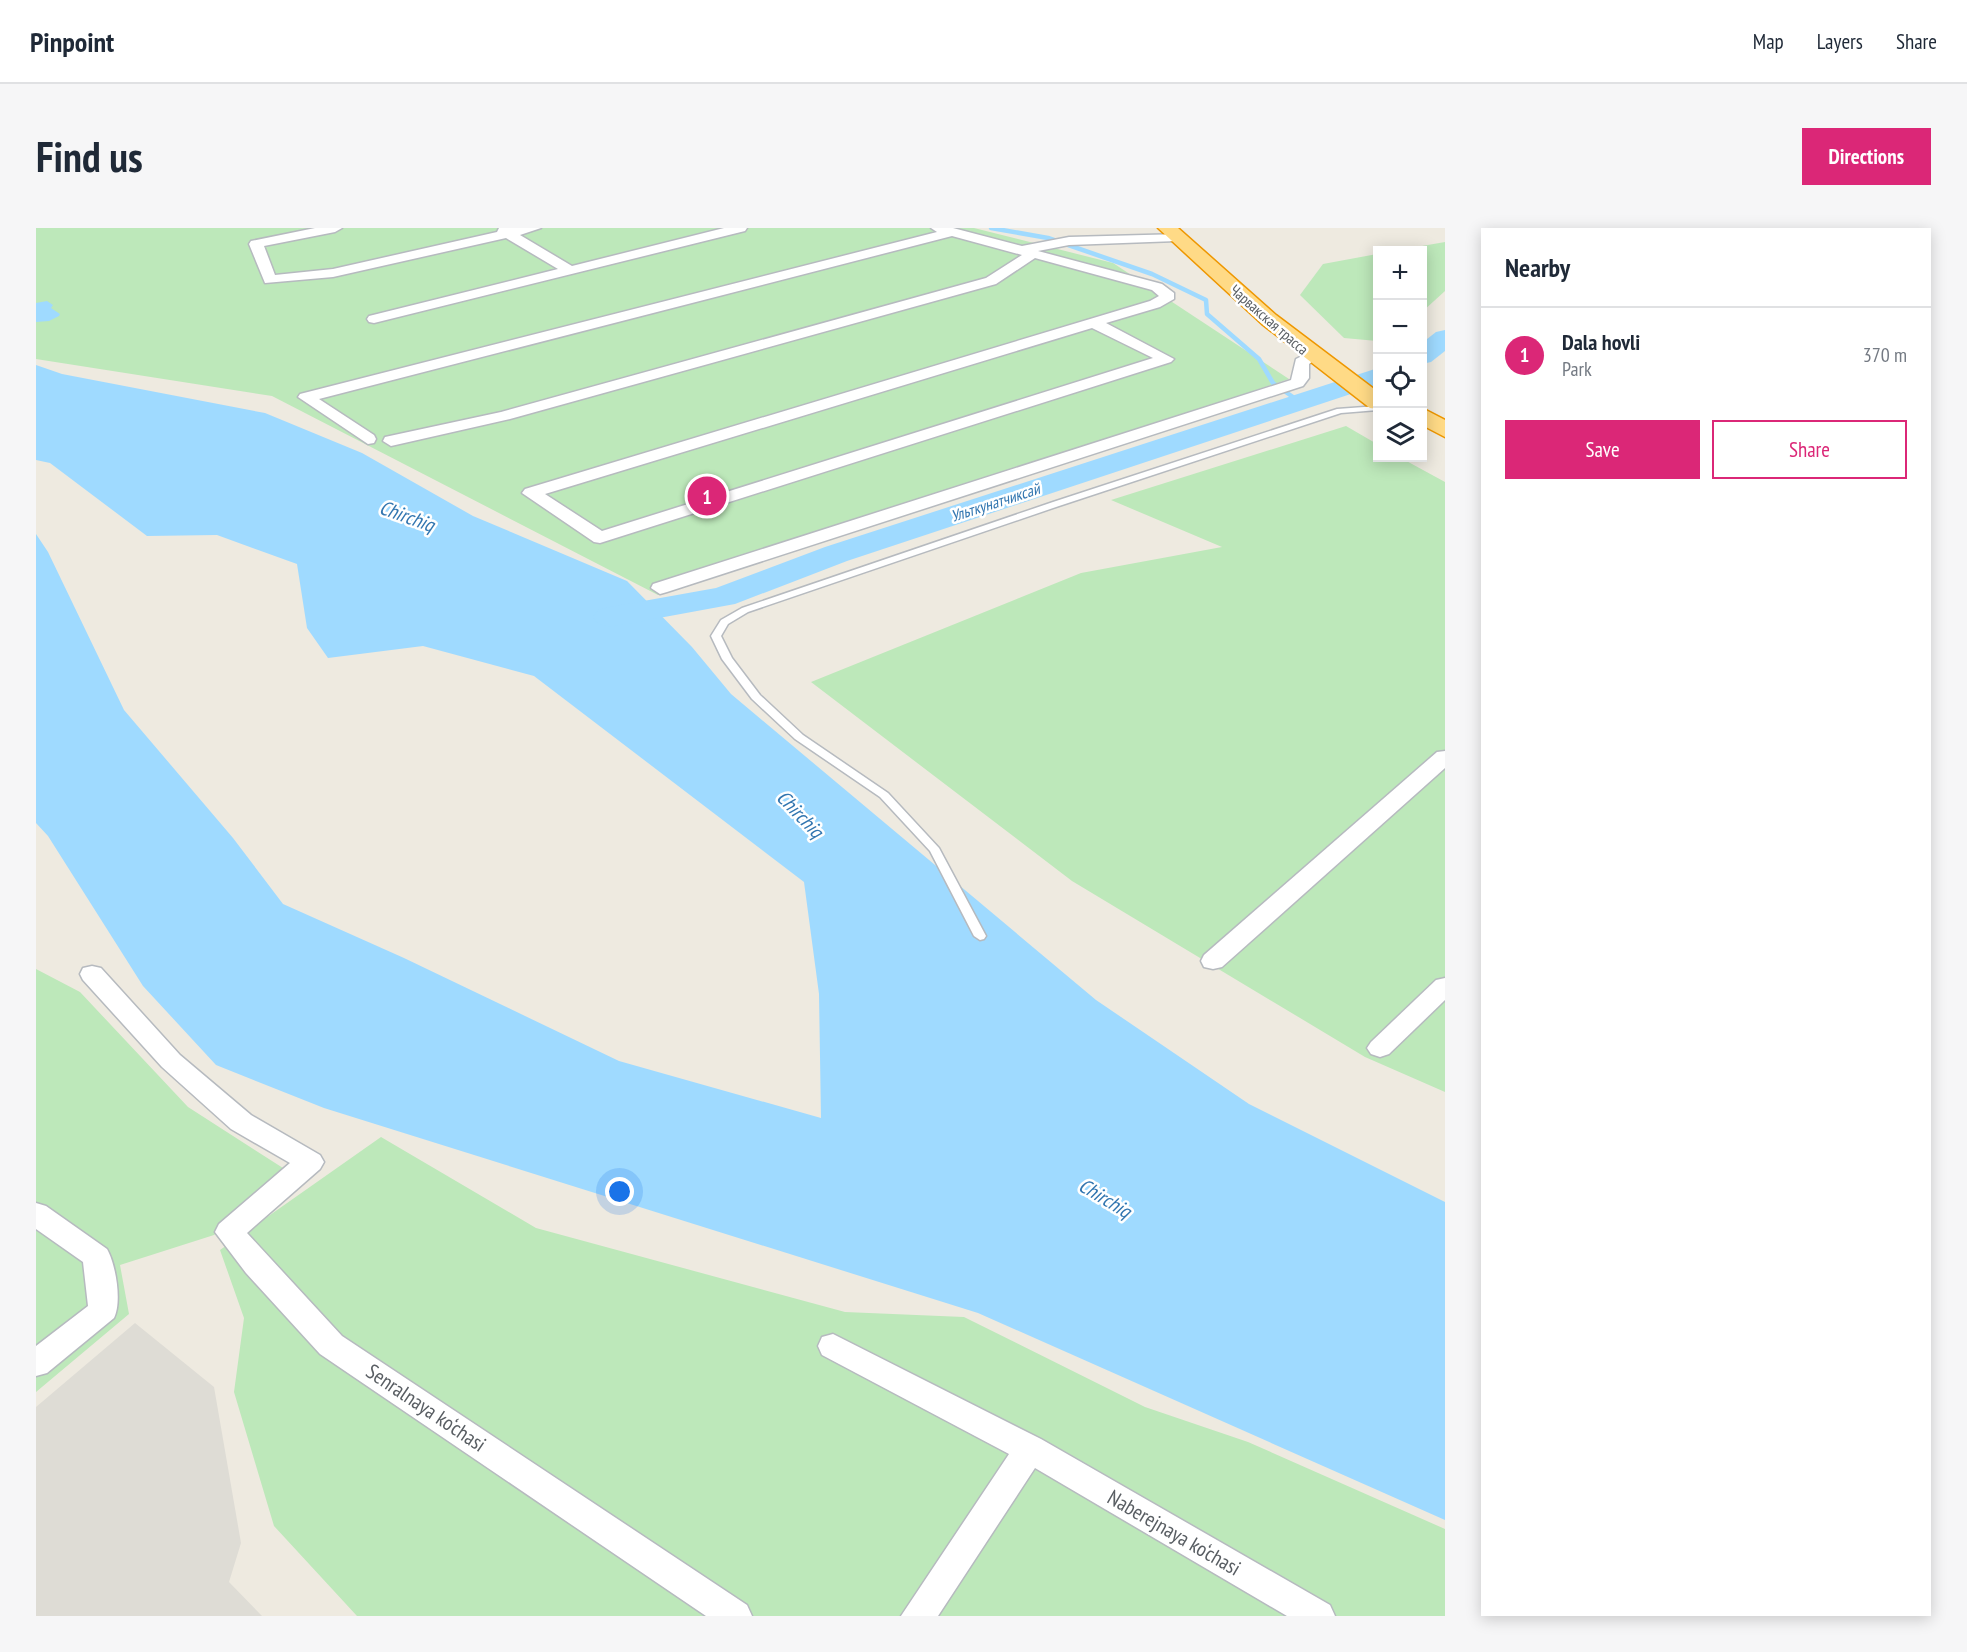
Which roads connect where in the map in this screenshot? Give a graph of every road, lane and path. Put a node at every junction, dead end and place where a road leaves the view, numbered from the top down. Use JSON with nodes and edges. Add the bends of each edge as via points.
{"nodes":[{"id":1,"x":335,"y":228,"type":"edge"},
{"id":2,"x":534,"y":228,"type":"edge"},
{"id":3,"x":740,"y":228,"type":"edge"},
{"id":4,"x":945,"y":230,"type":"edge"},
{"id":5,"x":310,"y":231,"type":"edge"},
{"id":6,"x":504,"y":231,"type":"edge"},
{"id":7,"x":1177,"y":231,"type":"edge"},
{"id":8,"x":1027,"y":252,"type":"junction"},
{"id":9,"x":570,"y":270,"type":"junction"},
{"id":10,"x":374,"y":319,"type":"dead end"},
{"id":11,"x":1094,"y":323,"type":"junction"},
{"id":12,"x":1321,"y":358,"type":"junction"},
{"id":13,"x":1373,"y":383,"type":"edge"},
{"id":14,"x":1373,"y":400,"type":"edge"},
{"id":15,"x":1373,"y":408,"type":"edge"},
{"id":16,"x":1427,"y":418,"type":"edge"},
{"id":17,"x":1445,"y":430,"type":"edge"},
{"id":18,"x":1427,"y":436,"type":"edge"},
{"id":19,"x":368,"y":440,"type":"dead end"},
{"id":20,"x":392,"y":441,"type":"dead end"},
{"id":21,"x":1445,"y":447,"type":"edge"},
{"id":22,"x":660,"y":588,"type":"dead end"},
{"id":23,"x":1445,"y":758,"type":"edge"},
{"id":24,"x":980,"y":936,"type":"dead end"},
{"id":25,"x":1213,"y":961,"type":"dead end"},
{"id":26,"x":92,"y":974,"type":"dead end"},
{"id":27,"x":1445,"y":986,"type":"edge"},
{"id":28,"x":1380,"y":1048,"type":"dead end"},
{"id":29,"x":36,"y":1214,"type":"edge"},
{"id":30,"x":833,"y":1346,"type":"dead end"},
{"id":31,"x":36,"y":1364,"type":"edge"},
{"id":32,"x":1030,"y":1449,"type":"junction"},
{"id":33,"x":735,"y":1616,"type":"edge"},
{"id":34,"x":918,"y":1616,"type":"edge"},
{"id":35,"x":1318,"y":1616,"type":"edge"}],
"edges":[{"from":1,"to":5,"type":"street"},
{"from":2,"to":6,"type":"street"},
{"from":3,"to":9,"type":"street"},
{"from":4,"to":8,"type":"street"},
{"from":4,"to":19,"type":"street","via":[[306,397]]},
{"from":5,"to":6,"type":"street","via":[[256,244],[270,280],[333,273]]},
{"from":6,"to":9,"type":"street"},
{"from":7,"to":8,"type":"street","via":[[1069,241]]},
{"from":7,"to":12,"type":"highway","name":"Чарвакская трасса"},
{"from":8,"to":11,"type":"street","via":[[1157,287],[1169,296]]},
{"from":8,"to":20,"type":"street","via":[[991,281],[504,416]]},
{"from":9,"to":10,"type":"street"},
{"from":11,"to":11,"type":"street","via":[[1166,358],[600,538],[531,493]]},
{"from":12,"to":13,"type":"highway","name":"Чарвакская трасса"},
{"from":12,"to":14,"type":"highway","name":"Чарвакская трасса"},
{"from":12,"to":22,"type":"street","via":[[1301,362],[1297,383]]},
{"from":15,"to":24,"type":"lane","via":[[1340,411],[1078,497],[745,610],[724,622],[716,636],[727,659],[756,697],[799,737],[884,795],[935,850]]},
{"from":16,"to":17,"type":"highway"},
{"from":18,"to":21,"type":"highway"},
{"from":23,"to":25,"type":"street"},
{"from":26,"to":33,"type":"street","name":"Senralnaya ko‘chasi","via":[[171,1061],[232,1114],[310,1162],[230,1232],[255,1265],[332,1344]]},
{"from":27,"to":28,"type":"street"},
{"from":29,"to":31,"type":"street","via":[[97,1257],[103,1310]]},
{"from":30,"to":32,"type":"street","name":"Naberejnaya ko‘chasi"},
{"from":32,"to":34,"type":"street"},
{"from":32,"to":35,"type":"street","name":"Naberejnaya ko‘chasi"}]}
